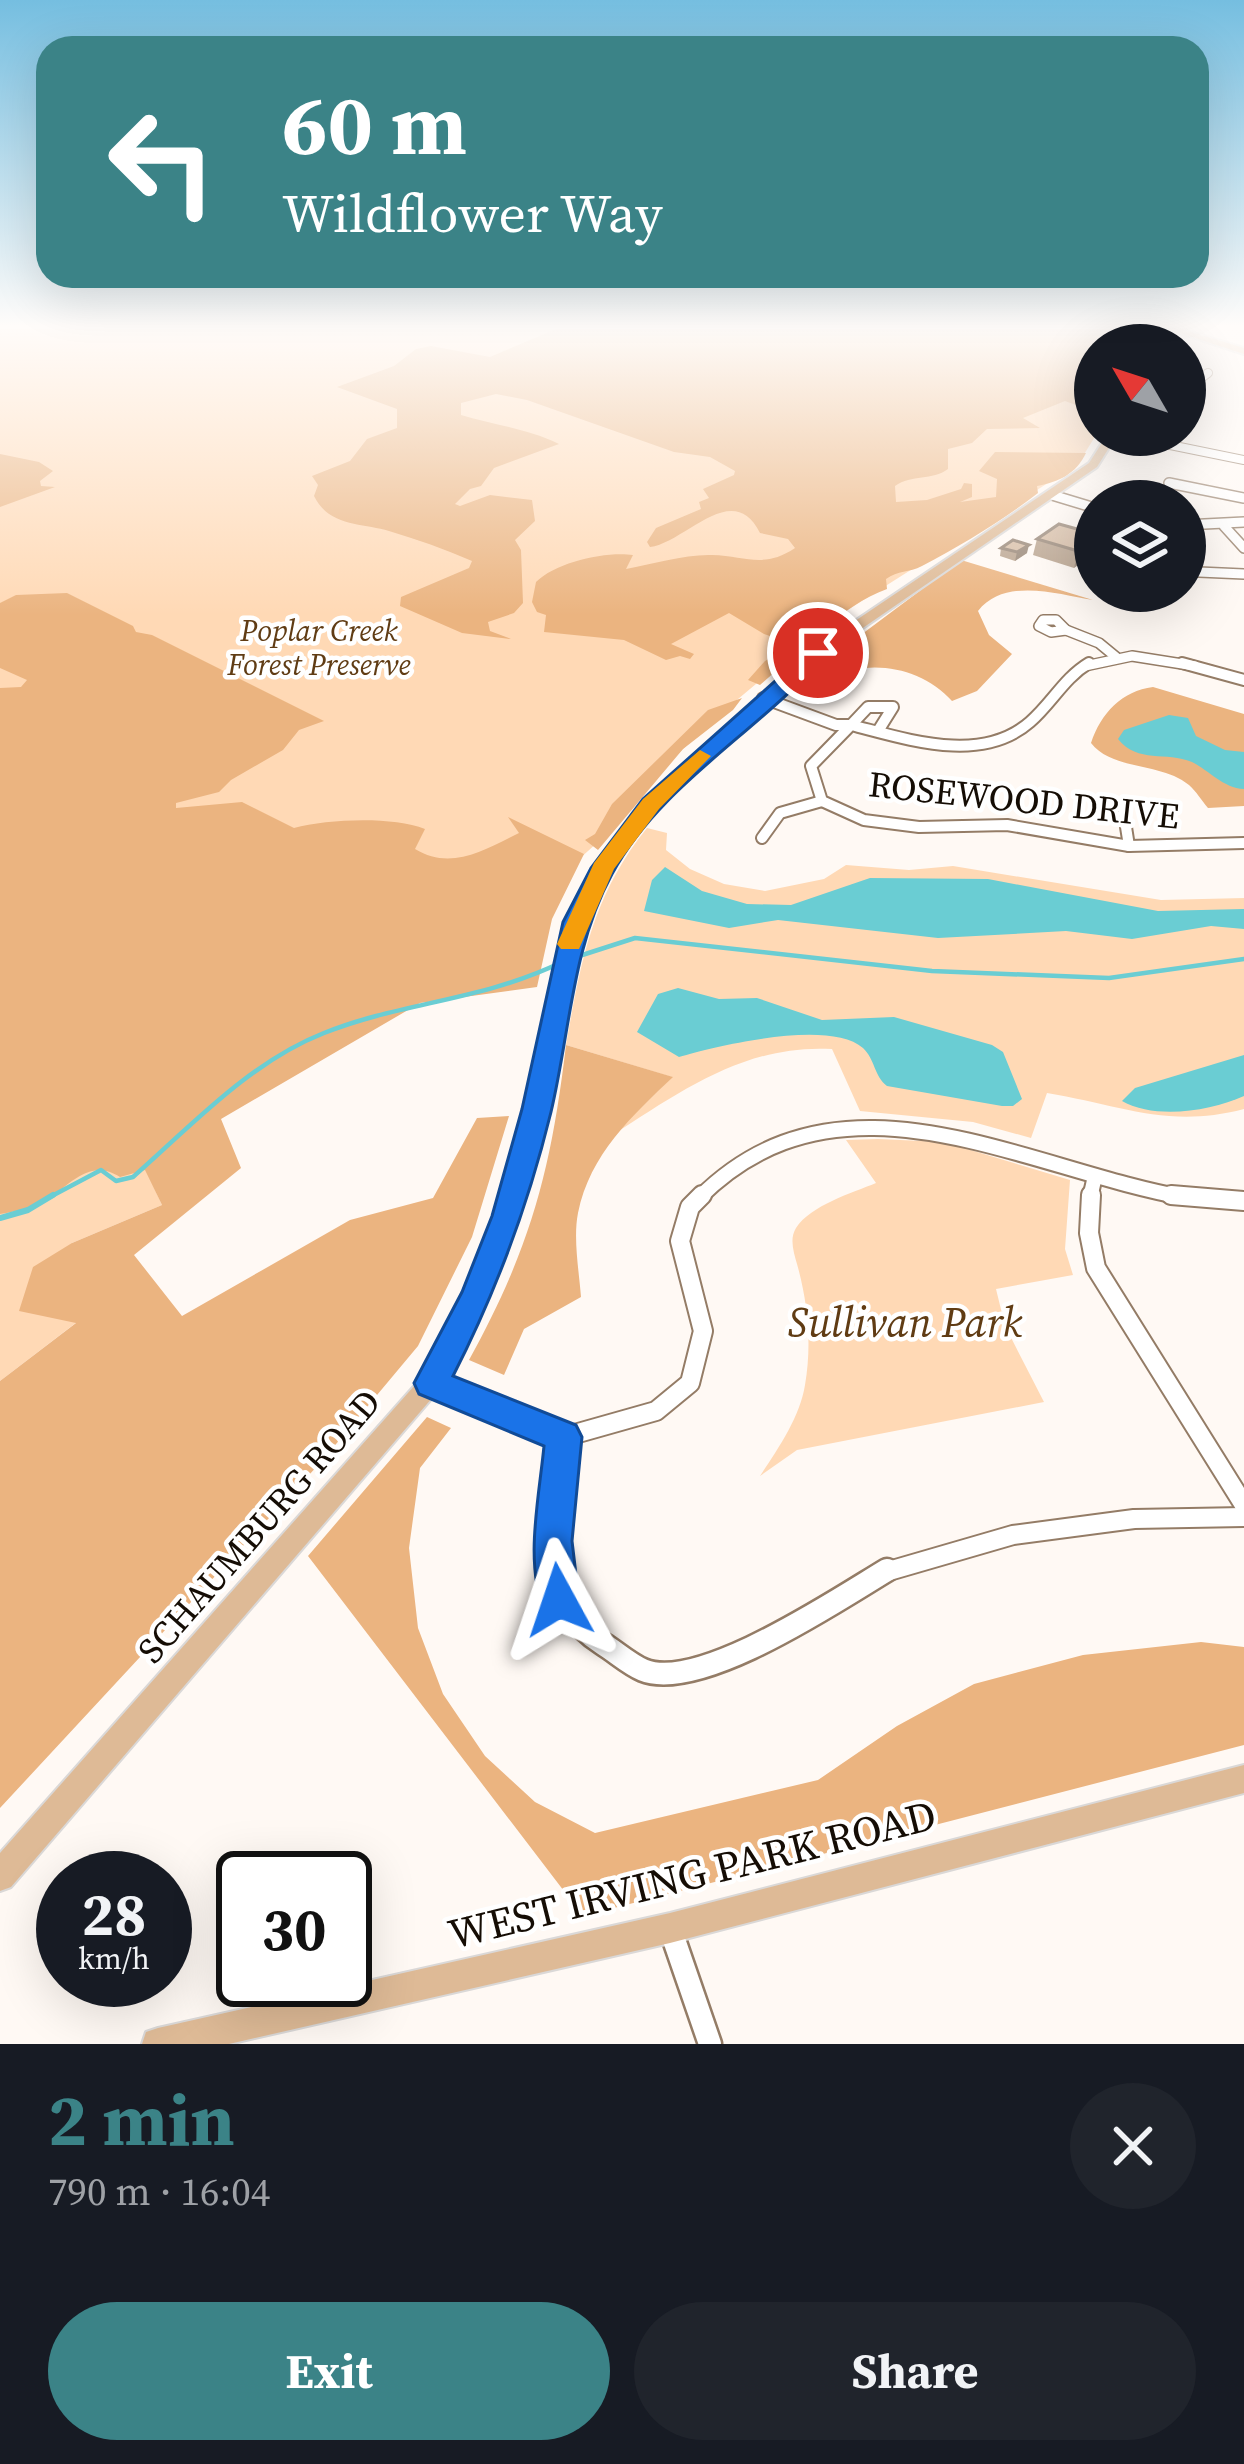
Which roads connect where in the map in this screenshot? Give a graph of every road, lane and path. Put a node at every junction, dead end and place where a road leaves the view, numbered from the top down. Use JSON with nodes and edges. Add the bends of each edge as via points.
{"nodes":[{"id":1,"x":1206,"y":452,"type":"edge"},
{"id":2,"x":1099,"y":456,"type":"edge"},
{"id":3,"x":1244,"y":460,"type":"edge"},
{"id":4,"x":1206,"y":490,"type":"edge"},
{"id":5,"x":1052,"y":495,"type":"junction"},
{"id":6,"x":1244,"y":498,"type":"edge"},
{"id":7,"x":1074,"y":502,"type":"edge"},
{"id":8,"x":1244,"y":522,"type":"edge"},
{"id":9,"x":1206,"y":526,"type":"edge"},
{"id":10,"x":1224,"y":526,"type":"junction"},
{"id":11,"x":1244,"y":548,"type":"edge"},
{"id":12,"x":1206,"y":572,"type":"edge"},
{"id":13,"x":1244,"y":574,"type":"edge"},
{"id":14,"x":1066,"y":630,"type":"dead end"},
{"id":15,"x":1116,"y":657,"type":"junction"},
{"id":16,"x":1244,"y":680,"type":"edge"},
{"id":17,"x":763,"y":698,"type":"junction"},
{"id":18,"x":851,"y":725,"type":"junction"},
{"id":19,"x":878,"y":731,"type":"junction"},
{"id":20,"x":822,"y":801,"type":"junction"},
{"id":21,"x":1123,"y":808,"type":"dead end"},
{"id":22,"x":762,"y":838,"type":"dead end"},
{"id":23,"x":1244,"y":843,"type":"edge"},
{"id":24,"x":1129,"y":846,"type":"junction"},
{"id":25,"x":1095,"y":1176,"type":"junction"},
{"id":26,"x":1244,"y":1201,"type":"edge"},
{"id":27,"x":431,"y":1383,"type":"junction"},
{"id":28,"x":563,"y":1437,"type":"junction"},
{"id":29,"x":1244,"y":1505,"type":"edge"},
{"id":30,"x":1244,"y":1517,"type":"edge"},
{"id":31,"x":1244,"y":1779,"type":"edge"},
{"id":32,"x":0,"y":1876,"type":"edge"},
{"id":33,"x":670,"y":1928,"type":"junction"},
{"id":34,"x":158,"y":2044,"type":"edge"},
{"id":35,"x":710,"y":2044,"type":"edge"}],
"edges":[{"from":1,"to":3,"type":"street"},
{"from":2,"to":5,"type":"main road","name":"SCHAUMBURG ROAD"},
{"from":4,"to":6,"type":"street"},
{"from":5,"to":7,"type":"street"},
{"from":5,"to":17,"type":"main road","name":"SCHAUMBURG ROAD","via":[[870,614]]},
{"from":8,"to":10,"type":"street"},
{"from":9,"to":10,"type":"street"},
{"from":10,"to":11,"type":"street"},
{"from":12,"to":13,"type":"street"},
{"from":14,"to":15,"type":"street"},
{"from":15,"to":16,"type":"street","via":[[1153,657]]},
{"from":15,"to":19,"type":"street","name":"ROSEWOOD DRIVE","via":[[1078,668],[1044,713],[1006,737],[957,744]]},
{"from":17,"to":18,"type":"street","name":"ROSEWOOD DRIVE"},
{"from":17,"to":27,"type":"main road","name":"SCHAUMBURG ROAD","via":[[651,804],[575,922],[508,1216]]},
{"from":18,"to":19,"type":"street","name":"ROSEWOOD DRIVE"},
{"from":18,"to":19,"type":"street","via":[[864,707],[892,707]]},
{"from":18,"to":20,"type":"street","name":"ROSEWOOD DRIVE","via":[[812,766]]},
{"from":20,"to":22,"type":"street","via":[[781,813]]},
{"from":20,"to":24,"type":"street","name":"ROSEWOOD DRIVE","via":[[864,820],[1007,825]]},
{"from":21,"to":24,"type":"street"},
{"from":23,"to":24,"type":"street","name":"ROSEWOOD DRIVE"},
{"from":25,"to":26,"type":"street","via":[[1171,1196]]},
{"from":25,"to":28,"type":"street","via":[[933,1131],[820,1129],[785,1138],[710,1183],[684,1222],[682,1261],[703,1331],[690,1383],[656,1411]]},
{"from":25,"to":29,"type":"street","via":[[1088,1241],[1096,1268]]},
{"from":27,"to":28,"type":"street"},
{"from":27,"to":32,"type":"main road","name":"SCHAUMBURG ROAD"},
{"from":28,"to":30,"type":"street","via":[[553,1541],[559,1600],[592,1637],[646,1672],[710,1667],[893,1566],[993,1540],[1134,1519]]},
{"from":31,"to":33,"type":"main road","name":"WEST IRVING PARK ROAD"},
{"from":33,"to":34,"type":"main road","name":"WEST IRVING PARK ROAD"},
{"from":33,"to":35,"type":"street"}]}
